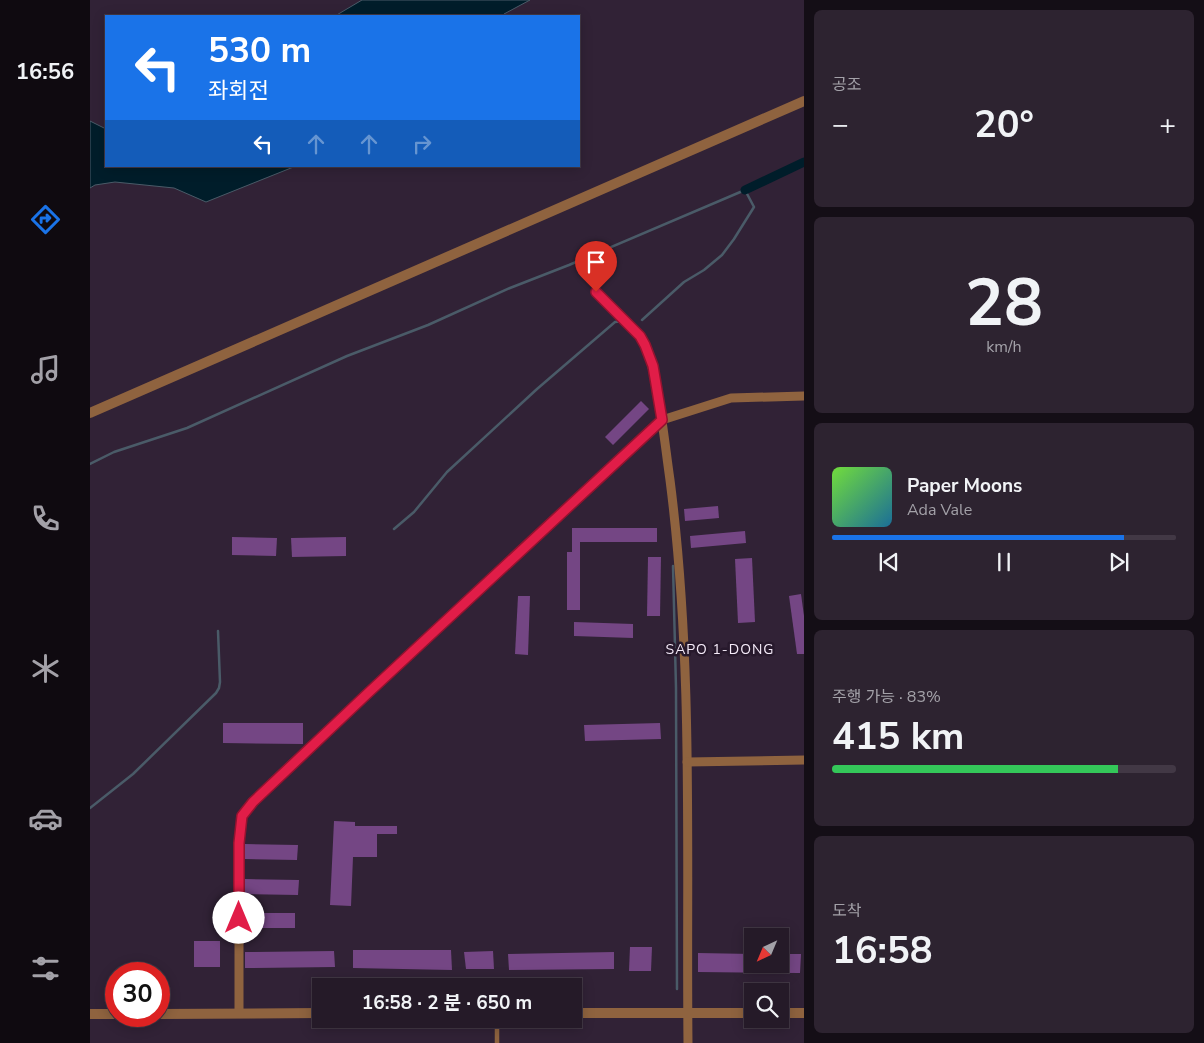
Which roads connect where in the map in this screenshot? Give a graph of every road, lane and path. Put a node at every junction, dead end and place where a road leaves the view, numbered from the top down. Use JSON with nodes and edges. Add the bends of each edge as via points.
{"nodes":[{"id":1,"x":804,"y":101,"type":"edge"},
{"id":2,"x":596,"y":292,"type":"dead end"},
{"id":3,"x":804,"y":396,"type":"edge"},
{"id":4,"x":90,"y":413,"type":"edge"},
{"id":5,"x":662,"y":420,"type":"junction"},
{"id":6,"x":804,"y":760,"type":"edge"},
{"id":7,"x":687,"y":762,"type":"junction"},
{"id":8,"x":239,"y":1013,"type":"junction"},
{"id":9,"x":312,"y":1013,"type":"edge"},
{"id":10,"x":582,"y":1013,"type":"edge"},
{"id":11,"x":687,"y":1013,"type":"junction"},
{"id":12,"x":744,"y":1013,"type":"edge"},
{"id":13,"x":789,"y":1013,"type":"edge"},
{"id":14,"x":804,"y":1013,"type":"edge"},
{"id":15,"x":90,"y":1014,"type":"edge"},
{"id":16,"x":105,"y":1014,"type":"edge"},
{"id":17,"x":170,"y":1014,"type":"edge"},
{"id":18,"x":497,"y":1028,"type":"edge"},
{"id":19,"x":497,"y":1043,"type":"edge"},
{"id":20,"x":688,"y":1043,"type":"edge"}],
"edges":[{"from":1,"to":4,"type":"street"},
{"from":2,"to":5,"type":"street","via":[[645,345],[653,366]]},
{"from":3,"to":5,"type":"street","via":[[731,398]]},
{"from":5,"to":7,"type":"street","via":[[676,527],[684,635]]},
{"from":5,"to":8,"type":"street","via":[[282,773],[242,816],[239,843]]},
{"from":6,"to":7,"type":"street"},
{"from":7,"to":11,"type":"street"},
{"from":8,"to":9,"type":"street"},
{"from":8,"to":17,"type":"street"},
{"from":10,"to":11,"type":"street"},
{"from":11,"to":12,"type":"street"},
{"from":11,"to":20,"type":"street"},
{"from":13,"to":14,"type":"street"},
{"from":15,"to":16,"type":"street"},
{"from":18,"to":19,"type":"lane"}]}
